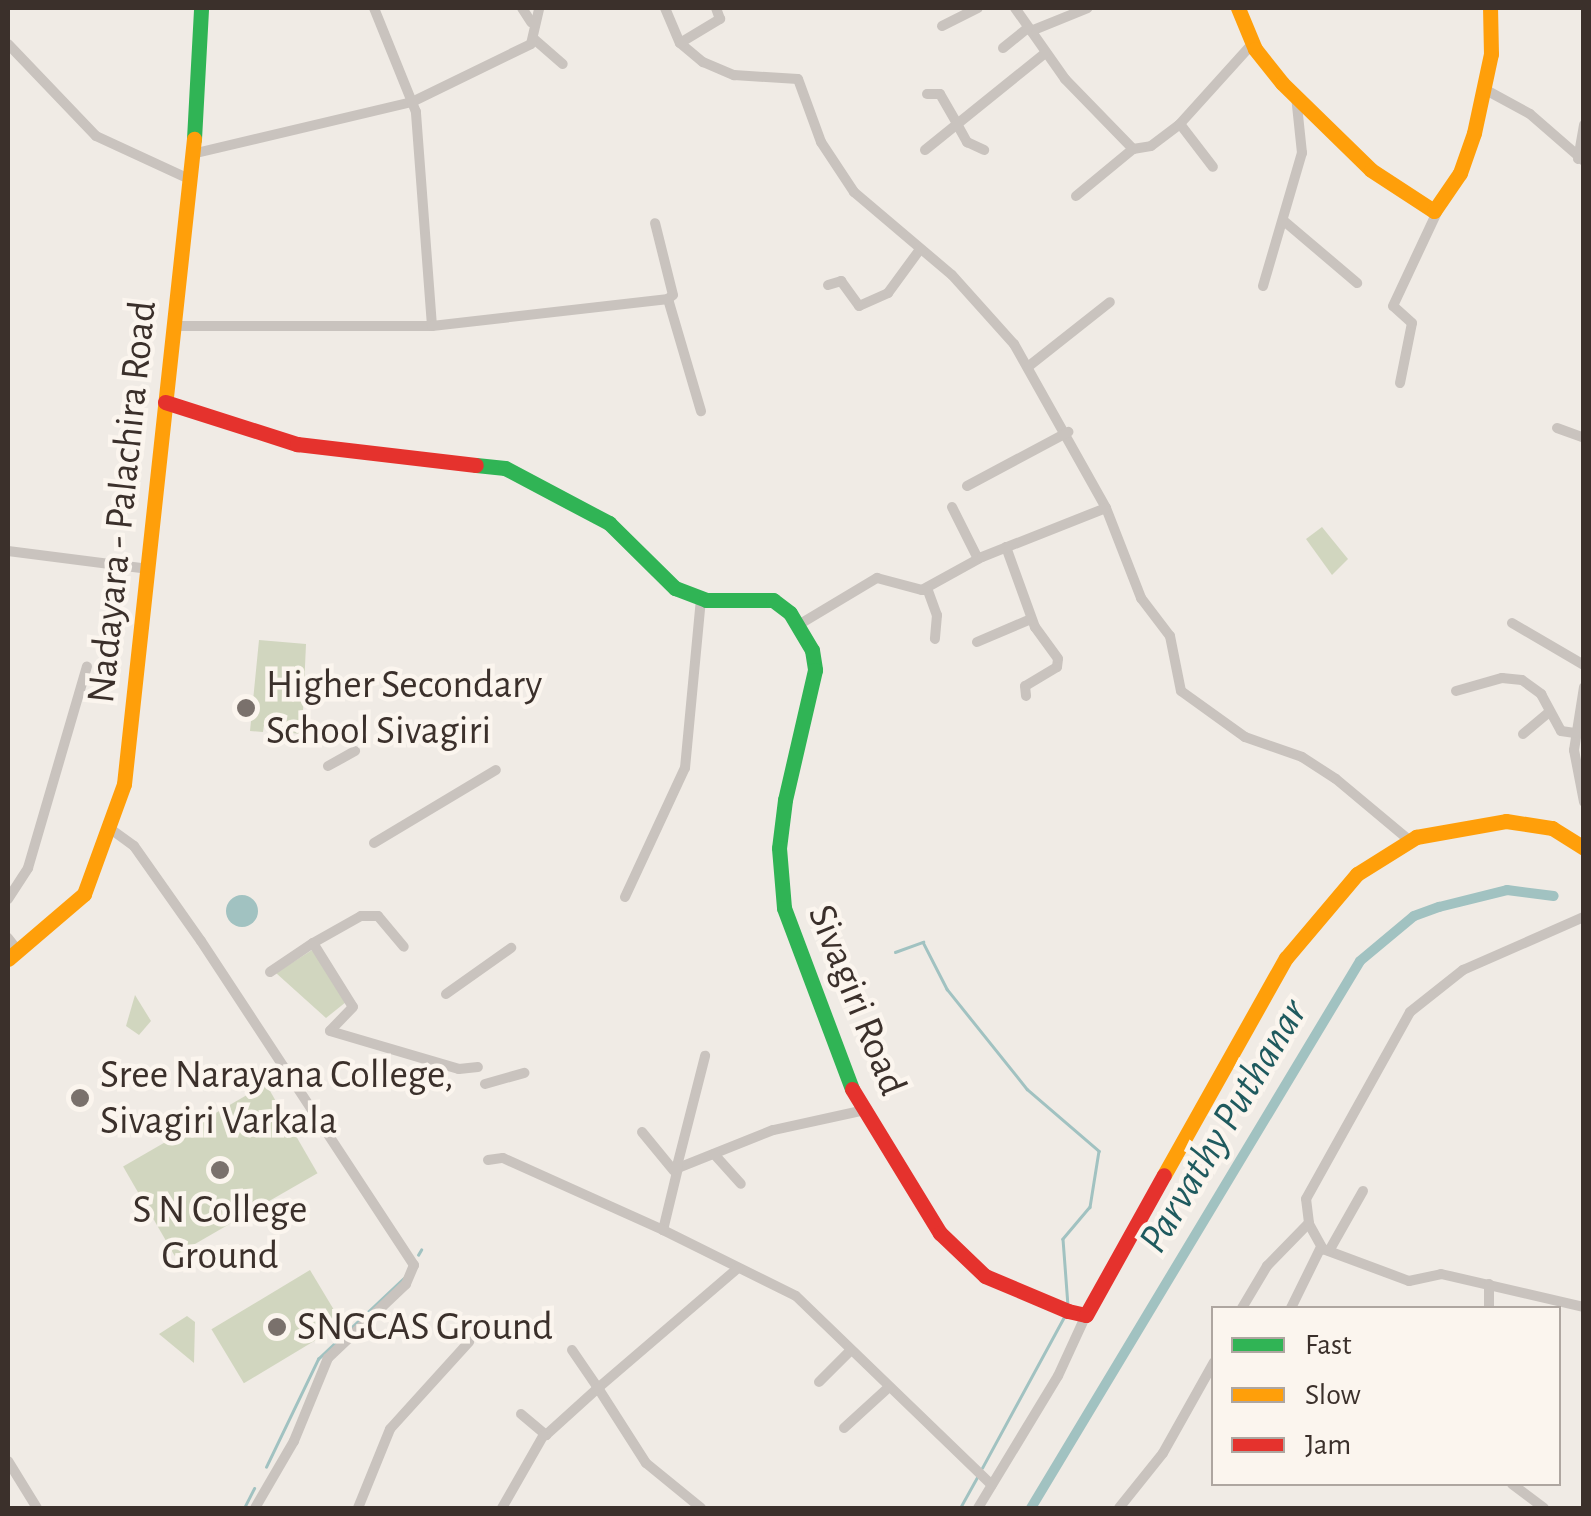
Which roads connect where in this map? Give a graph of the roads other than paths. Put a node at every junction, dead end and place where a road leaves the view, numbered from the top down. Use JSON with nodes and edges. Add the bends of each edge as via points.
{"nodes":[{"id":1,"x":202,"y":8,"type":"edge"},
{"id":2,"x":376,"y":8,"type":"edge"},
{"id":3,"x":522,"y":8,"type":"edge"},
{"id":4,"x":538,"y":8,"type":"edge"},
{"id":5,"x":665,"y":8,"type":"edge"},
{"id":6,"x":716,"y":8,"type":"edge"},
{"id":7,"x":978,"y":8,"type":"edge"},
{"id":8,"x":1015,"y":8,"type":"edge"},
{"id":9,"x":1088,"y":8,"type":"edge"},
{"id":10,"x":1238,"y":8,"type":"edge"},
{"id":11,"x":1490,"y":8,"type":"edge"},
{"id":12,"x":531,"y":22,"type":"junction"},
{"id":13,"x":942,"y":26,"type":"dead end"},
{"id":14,"x":1028,"y":28,"type":"junction"},
{"id":15,"x":534,"y":39,"type":"junction"},
{"id":16,"x":680,"y":43,"type":"junction"},
{"id":17,"x":1004,"y":43,"type":"dead end"},
{"id":18,"x":1252,"y":44,"type":"junction"},
{"id":19,"x":8,"y":45,"type":"edge"},
{"id":20,"x":1045,"y":53,"type":"junction"},
{"id":21,"x":563,"y":64,"type":"dead end"},
{"id":22,"x":1486,"y":90,"type":"junction"},
{"id":23,"x":927,"y":94,"type":"dead end"},
{"id":24,"x":1296,"y":95,"type":"junction"},
{"id":25,"x":412,"y":102,"type":"junction"},
{"id":26,"x":957,"y":124,"type":"junction"},
{"id":27,"x":1180,"y":124,"type":"junction"},
{"id":28,"x":1584,"y":124,"type":"edge"},
{"id":29,"x":1133,"y":149,"type":"junction"},
{"id":30,"x":924,"y":150,"type":"dead end"},
{"id":31,"x":984,"y":150,"type":"dead end"},
{"id":32,"x":192,"y":154,"type":"junction"},
{"id":33,"x":1581,"y":160,"type":"edge"},
{"id":34,"x":1213,"y":167,"type":"dead end"},
{"id":35,"x":189,"y":178,"type":"junction"},
{"id":36,"x":1076,"y":196,"type":"dead end"},
{"id":37,"x":1438,"y":210,"type":"junction"},
{"id":38,"x":1284,"y":221,"type":"junction"},
{"id":39,"x":655,"y":222,"type":"dead end"},
{"id":40,"x":918,"y":252,"type":"junction"},
{"id":41,"x":1356,"y":283,"type":"dead end"},
{"id":42,"x":828,"y":285,"type":"dead end"},
{"id":43,"x":1263,"y":286,"type":"dead end"},
{"id":44,"x":668,"y":299,"type":"junction"},
{"id":45,"x":1110,"y":302,"type":"dead end"},
{"id":46,"x":172,"y":326,"type":"junction"},
{"id":47,"x":432,"y":326,"type":"junction"},
{"id":48,"x":1029,"y":366,"type":"junction"},
{"id":49,"x":1400,"y":383,"type":"dead end"},
{"id":50,"x":164,"y":402,"type":"junction"},
{"id":51,"x":701,"y":412,"type":"dead end"},
{"id":52,"x":1557,"y":428,"type":"dead end"},
{"id":53,"x":1068,"y":432,"type":"junction"},
{"id":54,"x":1584,"y":438,"type":"edge"},
{"id":55,"x":967,"y":486,"type":"dead end"},
{"id":56,"x":952,"y":508,"type":"dead end"},
{"id":57,"x":1106,"y":508,"type":"junction"},
{"id":58,"x":1006,"y":547,"type":"junction"},
{"id":59,"x":8,"y":552,"type":"edge"},
{"id":60,"x":978,"y":559,"type":"junction"},
{"id":61,"x":149,"y":569,"type":"junction"},
{"id":62,"x":927,"y":588,"type":"junction"},
{"id":63,"x":701,"y":598,"type":"junction"},
{"id":64,"x":1031,"y":619,"type":"junction"},
{"id":65,"x":1512,"y":622,"type":"dead end"},
{"id":66,"x":800,"y":624,"type":"junction"},
{"id":67,"x":935,"y":639,"type":"dead end"},
{"id":68,"x":976,"y":642,"type":"dead end"},
{"id":69,"x":1584,"y":665,"type":"edge"},
{"id":70,"x":88,"y":666,"type":"dead end"},
{"id":71,"x":1584,"y":688,"type":"edge"},
{"id":72,"x":1456,"y":691,"type":"dead end"},
{"id":73,"x":1026,"y":696,"type":"dead end"},
{"id":74,"x":1550,"y":711,"type":"junction"},
{"id":75,"x":1575,"y":733,"type":"junction"},
{"id":76,"x":1523,"y":734,"type":"dead end"},
{"id":77,"x":355,"y":751,"type":"dead end"},
{"id":78,"x":328,"y":766,"type":"dead end"},
{"id":79,"x":496,"y":770,"type":"dead end"},
{"id":80,"x":1584,"y":802,"type":"edge"},
{"id":81,"x":112,"y":830,"type":"junction"},
{"id":82,"x":1409,"y":840,"type":"junction"},
{"id":83,"x":374,"y":843,"type":"dead end"},
{"id":84,"x":1583,"y":847,"type":"edge"},
{"id":85,"x":625,"y":897,"type":"dead end"},
{"id":86,"x":8,"y":899,"type":"edge"},
{"id":87,"x":1584,"y":917,"type":"edge"},
{"id":88,"x":313,"y":943,"type":"junction"},
{"id":89,"x":404,"y":947,"type":"dead end"},
{"id":90,"x":511,"y":948,"type":"dead end"},
{"id":91,"x":11,"y":949,"type":"edge"},
{"id":92,"x":270,"y":972,"type":"dead end"},
{"id":93,"x":446,"y":994,"type":"dead end"},
{"id":94,"x":705,"y":1056,"type":"dead end"},
{"id":95,"x":478,"y":1067,"type":"dead end"},
{"id":96,"x":524,"y":1073,"type":"dead end"},
{"id":97,"x":485,"y":1084,"type":"dead end"},
{"id":98,"x":865,"y":1110,"type":"junction"},
{"id":99,"x":642,"y":1132,"type":"dead end"},
{"id":100,"x":714,"y":1154,"type":"junction"},
{"id":101,"x":488,"y":1160,"type":"dead end"},
{"id":102,"x":675,"y":1171,"type":"junction"},
{"id":103,"x":740,"y":1184,"type":"dead end"},
{"id":104,"x":1363,"y":1191,"type":"dead end"},
{"id":105,"x":1308,"y":1224,"type":"junction"},
{"id":106,"x":662,"y":1230,"type":"junction"},
{"id":107,"x":1325,"y":1249,"type":"junction"},
{"id":108,"x":738,"y":1268,"type":"dead end"},
{"id":109,"x":1488,"y":1284,"type":"junction"},
{"id":110,"x":1243,"y":1306,"type":"edge"},
{"id":111,"x":1293,"y":1306,"type":"edge"},
{"id":112,"x":1488,"y":1306,"type":"edge"},
{"id":113,"x":1584,"y":1307,"type":"edge"},
{"id":114,"x":1086,"y":1315,"type":"junction"},
{"id":115,"x":469,"y":1342,"type":"dead end"},
{"id":116,"x":572,"y":1350,"type":"dead end"},
{"id":117,"x":850,"y":1351,"type":"junction"},
{"id":118,"x":1211,"y":1368,"type":"edge"},
{"id":119,"x":819,"y":1382,"type":"dead end"},
{"id":120,"x":598,"y":1388,"type":"junction"},
{"id":121,"x":888,"y":1388,"type":"junction"},
{"id":122,"x":521,"y":1414,"type":"dead end"},
{"id":123,"x":844,"y":1428,"type":"dead end"},
{"id":124,"x":543,"y":1436,"type":"junction"},
{"id":125,"x":8,"y":1461,"type":"edge"},
{"id":126,"x":992,"y":1485,"type":"junction"},
{"id":127,"x":1515,"y":1486,"type":"edge"},
{"id":128,"x":37,"y":1508,"type":"edge"},
{"id":129,"x":255,"y":1508,"type":"edge"},
{"id":130,"x":358,"y":1508,"type":"edge"},
{"id":131,"x":502,"y":1508,"type":"edge"},
{"id":132,"x":701,"y":1508,"type":"edge"},
{"id":133,"x":978,"y":1508,"type":"edge"},
{"id":134,"x":1118,"y":1508,"type":"edge"},
{"id":135,"x":1544,"y":1508,"type":"edge"}],
"edges":[{"from":1,"to":32,"type":"main road","name":"Nadayara - Palachira Road"},
{"from":2,"to":25,"type":"street"},
{"from":3,"to":12,"type":"street"},
{"from":4,"to":12,"type":"street"},
{"from":5,"to":16,"type":"street"},
{"from":6,"to":16,"type":"street","via":[[720,20]]},
{"from":7,"to":13,"type":"street"},
{"from":8,"to":14,"type":"street"},
{"from":9,"to":14,"type":"street"},
{"from":10,"to":18,"type":"main road"},
{"from":11,"to":22,"type":"main road"},
{"from":12,"to":15,"type":"street"},
{"from":14,"to":17,"type":"street"},
{"from":14,"to":20,"type":"street"},
{"from":15,"to":21,"type":"street"},
{"from":15,"to":25,"type":"street"},
{"from":16,"to":40,"type":"street","via":[[734,75],[798,80],[830,157],[868,208]]},
{"from":18,"to":24,"type":"main road"},
{"from":18,"to":27,"type":"street"},
{"from":19,"to":35,"type":"street","via":[[96,136]]},
{"from":20,"to":26,"type":"street"},
{"from":20,"to":29,"type":"street","via":[[1115,137]]},
{"from":22,"to":33,"type":"street","via":[[1530,114]]},
{"from":22,"to":37,"type":"main road","via":[[1460,173]]},
{"from":23,"to":26,"type":"street","via":[[940,94]]},
{"from":24,"to":37,"type":"main road","via":[[1371,170]]},
{"from":24,"to":38,"type":"street","via":[[1302,153]]},
{"from":25,"to":32,"type":"street"},
{"from":25,"to":47,"type":"street"},
{"from":26,"to":30,"type":"street"},
{"from":26,"to":31,"type":"street","via":[[966,140]]},
{"from":27,"to":29,"type":"street","via":[[1151,146]]},
{"from":27,"to":34,"type":"street"},
{"from":28,"to":33,"type":"street"},
{"from":29,"to":36,"type":"street"},
{"from":32,"to":35,"type":"main road","name":"Nadayara - Palachira Road"},
{"from":35,"to":46,"type":"main road","name":"Nadayara - Palachira Road"},
{"from":37,"to":49,"type":"street","via":[[1392,306],[1412,323]]},
{"from":38,"to":41,"type":"street"},
{"from":38,"to":43,"type":"street"},
{"from":39,"to":44,"type":"street","via":[[673,295]]},
{"from":40,"to":42,"type":"street","via":[[888,293],[860,306],[841,281]]},
{"from":40,"to":48,"type":"street","via":[[971,294]]},
{"from":44,"to":47,"type":"street"},
{"from":44,"to":51,"type":"street"},
{"from":45,"to":48,"type":"street"},
{"from":46,"to":47,"type":"street"},
{"from":46,"to":50,"type":"main road","name":"Nadayara - Palachira Road"},
{"from":48,"to":53,"type":"street"},
{"from":50,"to":61,"type":"main road","name":"Nadayara - Palachira Road"},
{"from":50,"to":63,"type":"main road","via":[[296,444],[505,468],[609,523],[647,566]]},
{"from":52,"to":54,"type":"street"},
{"from":53,"to":55,"type":"street"},
{"from":53,"to":57,"type":"street"},
{"from":56,"to":60,"type":"street"},
{"from":57,"to":58,"type":"street"},
{"from":57,"to":82,"type":"street","via":[[1140,598],[1170,636],[1182,691],[1244,738],[1302,757],[1336,779]]},
{"from":58,"to":60,"type":"street"},
{"from":58,"to":64,"type":"street"},
{"from":59,"to":61,"type":"street"},
{"from":60,"to":62,"type":"street"},
{"from":61,"to":81,"type":"main road","name":"Nadayara - Palachira Road","via":[[133,724]]},
{"from":62,"to":66,"type":"street","via":[[908,590],[882,576]]},
{"from":62,"to":67,"type":"street","via":[[937,615]]},
{"from":63,"to":66,"type":"main road","via":[[773,600]]},
{"from":63,"to":85,"type":"street","via":[[687,760]]},
{"from":64,"to":68,"type":"street"},
{"from":64,"to":73,"type":"street","via":[[1059,663],[1032,678]]},
{"from":65,"to":69,"type":"street"},
{"from":66,"to":98,"type":"main road","name":"Sivagiri Road","via":[[815,670],[781,832],[784,908],[830,1038]]},
{"from":70,"to":86,"type":"street","via":[[28,868]]},
{"from":71,"to":75,"type":"street"},
{"from":72,"to":74,"type":"street","via":[[1513,678],[1534,686]]},
{"from":74,"to":75,"type":"street","via":[[1561,731]]},
{"from":74,"to":76,"type":"street"},
{"from":75,"to":80,"type":"street"},
{"from":77,"to":78,"type":"street"},
{"from":79,"to":83,"type":"street"},
{"from":81,"to":91,"type":"main road","name":"Nadayara - Palachira Road","via":[[78,902]]},
{"from":81,"to":129,"type":"street","via":[[134,846],[201,941],[414,1265],[406,1284],[328,1358],[294,1441]]},
{"from":82,"to":84,"type":"main road","via":[[1506,821],[1552,828]]},
{"from":82,"to":114,"type":"main road","via":[[1357,874],[1286,958]]},
{"from":87,"to":105,"type":"street","via":[[1463,970],[1410,1012],[1306,1199]]},
{"from":88,"to":89,"type":"street","via":[[362,916],[378,916]]},
{"from":88,"to":92,"type":"street"},
{"from":88,"to":95,"type":"street","via":[[353,1007],[330,1031],[458,1069]]},
{"from":90,"to":93,"type":"street"},
{"from":94,"to":102,"type":"street"},
{"from":96,"to":97,"type":"street"},
{"from":98,"to":100,"type":"street","via":[[773,1130]]},
{"from":98,"to":114,"type":"main road","name":"Sivagiri Road","via":[[940,1233],[984,1276]]},
{"from":99,"to":102,"type":"street"},
{"from":100,"to":102,"type":"street"},
{"from":100,"to":103,"type":"street"},
{"from":101,"to":106,"type":"street","via":[[503,1158]]},
{"from":102,"to":106,"type":"street"},
{"from":104,"to":107,"type":"street"},
{"from":105,"to":107,"type":"street"},
{"from":105,"to":110,"type":"street","via":[[1268,1266]]},
{"from":106,"to":117,"type":"street","via":[[776,1282]]},
{"from":107,"to":109,"type":"street","via":[[1410,1281],[1436,1274]]},
{"from":107,"to":111,"type":"street"},
{"from":108,"to":120,"type":"street"},
{"from":109,"to":112,"type":"street"},
{"from":109,"to":113,"type":"street"},
{"from":114,"to":126,"type":"street","via":[[1058,1376]]},
{"from":115,"to":130,"type":"street","via":[[390,1429]]},
{"from":116,"to":120,"type":"street"},
{"from":117,"to":119,"type":"street"},
{"from":117,"to":121,"type":"street"},
{"from":118,"to":134,"type":"street","via":[[1164,1454]]},
{"from":120,"to":124,"type":"street"},
{"from":120,"to":132,"type":"street","via":[[646,1463]]},
{"from":121,"to":123,"type":"street"},
{"from":121,"to":126,"type":"street"},
{"from":122,"to":124,"type":"street"},
{"from":124,"to":131,"type":"street"},
{"from":125,"to":128,"type":"street"},
{"from":126,"to":133,"type":"street"},
{"from":127,"to":135,"type":"street"}]}
